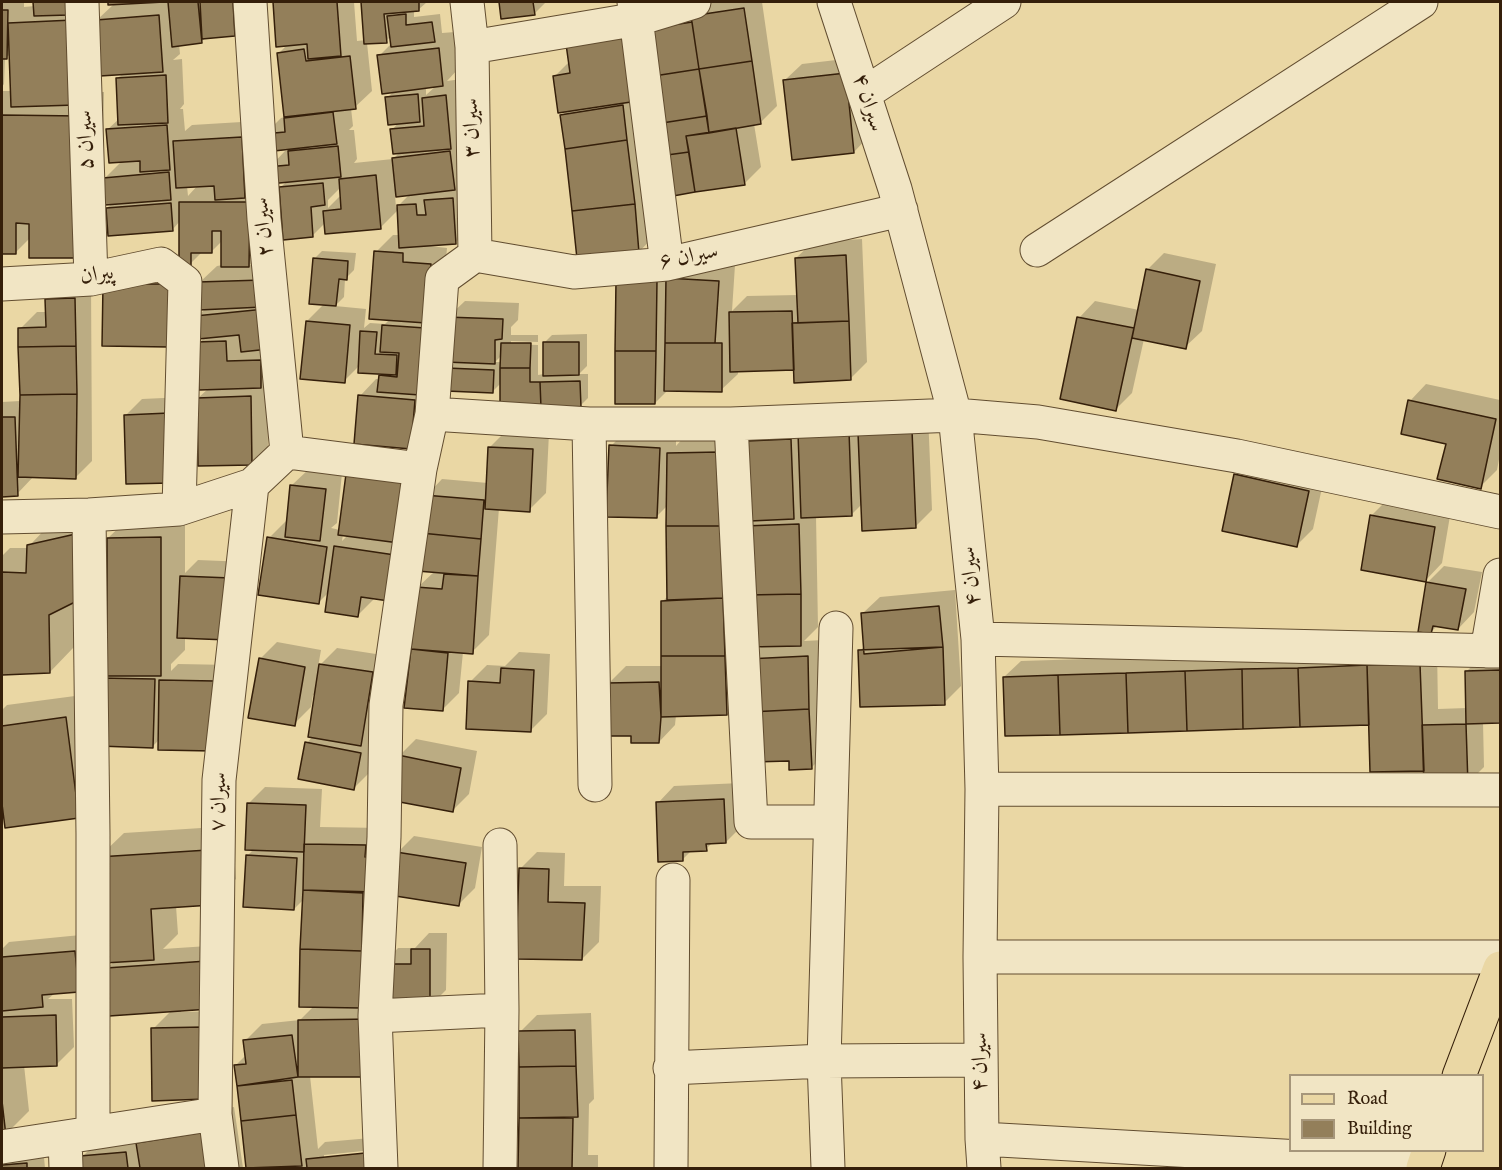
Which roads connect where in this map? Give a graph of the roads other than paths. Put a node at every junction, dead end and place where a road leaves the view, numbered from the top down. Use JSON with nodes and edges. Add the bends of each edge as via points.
{"nodes":[{"id":1,"x":82,"y":2,"type":"edge"},
{"id":2,"x":250,"y":2,"type":"edge"},
{"id":3,"x":467,"y":2,"type":"edge"},
{"id":4,"x":694,"y":2,"type":"edge"},
{"id":5,"x":834,"y":2,"type":"edge"},
{"id":6,"x":1004,"y":2,"type":"edge"},
{"id":7,"x":1421,"y":2,"type":"edge"},
{"id":8,"x":636,"y":10,"type":"edge"},
{"id":9,"x":1385,"y":11,"type":"edge"},
{"id":10,"x":472,"y":47,"type":"junction"},
{"id":11,"x":864,"y":94,"type":"junction"},
{"id":12,"x":901,"y":210,"type":"junction"},
{"id":13,"x":1037,"y":250,"type":"dead end"},
{"id":14,"x":475,"y":255,"type":"junction"},
{"id":15,"x":667,"y":264,"type":"junction"},
{"id":16,"x":91,"y":279,"type":"junction"},
{"id":17,"x":2,"y":284,"type":"edge"},
{"id":18,"x":432,"y":414,"type":"junction"},
{"id":19,"x":955,"y":415,"type":"junction"},
{"id":20,"x":589,"y":424,"type":"junction"},
{"id":21,"x":731,"y":424,"type":"junction"},
{"id":22,"x":287,"y":452,"type":"junction"},
{"id":23,"x":420,"y":469,"type":"junction"},
{"id":24,"x":252,"y":485,"type":"junction"},
{"id":25,"x":179,"y":509,"type":"junction"},
{"id":26,"x":1500,"y":512,"type":"edge"},
{"id":27,"x":89,"y":515,"type":"junction"},
{"id":28,"x":2,"y":517,"type":"edge"},
{"id":29,"x":1500,"y":575,"type":"edge"},
{"id":30,"x":836,"y":628,"type":"dead end"},
{"id":31,"x":978,"y":639,"type":"junction"},
{"id":32,"x":1493,"y":651,"type":"edge"},
{"id":33,"x":595,"y":785,"type":"dead end"},
{"id":34,"x":982,"y":789,"type":"junction"},
{"id":35,"x":1500,"y":790,"type":"edge"},
{"id":36,"x":830,"y":822,"type":"junction"},
{"id":37,"x":500,"y":845,"type":"dead end"},
{"id":38,"x":673,"y":880,"type":"dead end"},
{"id":39,"x":980,"y":957,"type":"junction"},
{"id":40,"x":1500,"y":957,"type":"edge"},
{"id":41,"x":1500,"y":968,"type":"edge"},
{"id":42,"x":502,"y":1010,"type":"junction"},
{"id":43,"x":375,"y":1016,"type":"junction"},
{"id":44,"x":981,"y":1060,"type":"junction"},
{"id":45,"x":824,"y":1061,"type":"junction"},
{"id":46,"x":670,"y":1068,"type":"junction"},
{"id":47,"x":1460,"y":1074,"type":"edge"},
{"id":48,"x":215,"y":1114,"type":"junction"},
{"id":49,"x":2,"y":1146,"type":"edge"},
{"id":50,"x":75,"y":1146,"type":"edge"},
{"id":51,"x":983,"y":1154,"type":"edge"},
{"id":52,"x":1425,"y":1161,"type":"edge"},
{"id":53,"x":222,"y":1168,"type":"edge"},
{"id":54,"x":381,"y":1168,"type":"edge"},
{"id":55,"x":500,"y":1168,"type":"edge"},
{"id":56,"x":671,"y":1168,"type":"edge"},
{"id":57,"x":828,"y":1168,"type":"edge"}],
"edges":[{"from":1,"to":16,"type":"street","name":"سیران ۵"},
{"from":2,"to":22,"type":"street","name":"سیران ۲","via":[[264,219]]},
{"from":3,"to":10,"type":"street","name":"سیران ۳"},
{"from":4,"to":8,"type":"street"},
{"from":5,"to":11,"type":"street","name":"سیران ۴"},
{"from":6,"to":11,"type":"street"},
{"from":7,"to":9,"type":"street"},
{"from":8,"to":10,"type":"street"},
{"from":8,"to":15,"type":"street"},
{"from":9,"to":13,"type":"street"},
{"from":10,"to":14,"type":"street","name":"سیران ۳"},
{"from":11,"to":12,"type":"street","name":"سیران ۴"},
{"from":12,"to":15,"type":"street","name":"سیران ۶"},
{"from":12,"to":19,"type":"street","name":"سیران ۴"},
{"from":14,"to":15,"type":"street","name":"سیران ۶","via":[[574,272]]},
{"from":14,"to":18,"type":"street","via":[[442,279]]},
{"from":16,"to":17,"type":"street","name":"پیران"},
{"from":16,"to":25,"type":"street","name":"پیران","via":[[161,264],[185,282]]},
{"from":18,"to":20,"type":"street"},
{"from":18,"to":23,"type":"street"},
{"from":19,"to":21,"type":"street"},
{"from":19,"to":26,"type":"street","via":[[1038,422],[1237,456]]},
{"from":19,"to":31,"type":"street","name":"سیران ۴"},
{"from":20,"to":21,"type":"street"},
{"from":20,"to":33,"type":"street"},
{"from":21,"to":36,"type":"street","via":[[751,822]]},
{"from":22,"to":23,"type":"street"},
{"from":22,"to":24,"type":"street"},
{"from":23,"to":43,"type":"street","via":[[386,705]]},
{"from":24,"to":25,"type":"street"},
{"from":24,"to":48,"type":"street","name":"سیران ۷","via":[[219,780]]},
{"from":25,"to":27,"type":"street"},
{"from":27,"to":28,"type":"street"},
{"from":27,"to":50,"type":"street","via":[[93,834]]},
{"from":29,"to":32,"type":"street"},
{"from":30,"to":36,"type":"street"},
{"from":31,"to":32,"type":"street"},
{"from":31,"to":34,"type":"street","name":"سیران ۴"},
{"from":34,"to":35,"type":"street"},
{"from":34,"to":39,"type":"street","name":"سیران ۴"},
{"from":36,"to":45,"type":"street"},
{"from":37,"to":42,"type":"street"},
{"from":38,"to":46,"type":"street"},
{"from":39,"to":40,"type":"street"},
{"from":39,"to":44,"type":"street","name":"سیران ۴"},
{"from":41,"to":47,"type":"main road"},
{"from":42,"to":43,"type":"street"},
{"from":42,"to":55,"type":"street"},
{"from":43,"to":54,"type":"street"},
{"from":44,"to":45,"type":"street"},
{"from":44,"to":51,"type":"street","name":"سیران ۴"},
{"from":45,"to":46,"type":"street"},
{"from":45,"to":57,"type":"street"},
{"from":46,"to":56,"type":"street"},
{"from":48,"to":50,"type":"street"},
{"from":48,"to":53,"type":"street","name":"سیران ۷"},
{"from":49,"to":50,"type":"street"},
{"from":51,"to":52,"type":"street"}]}
